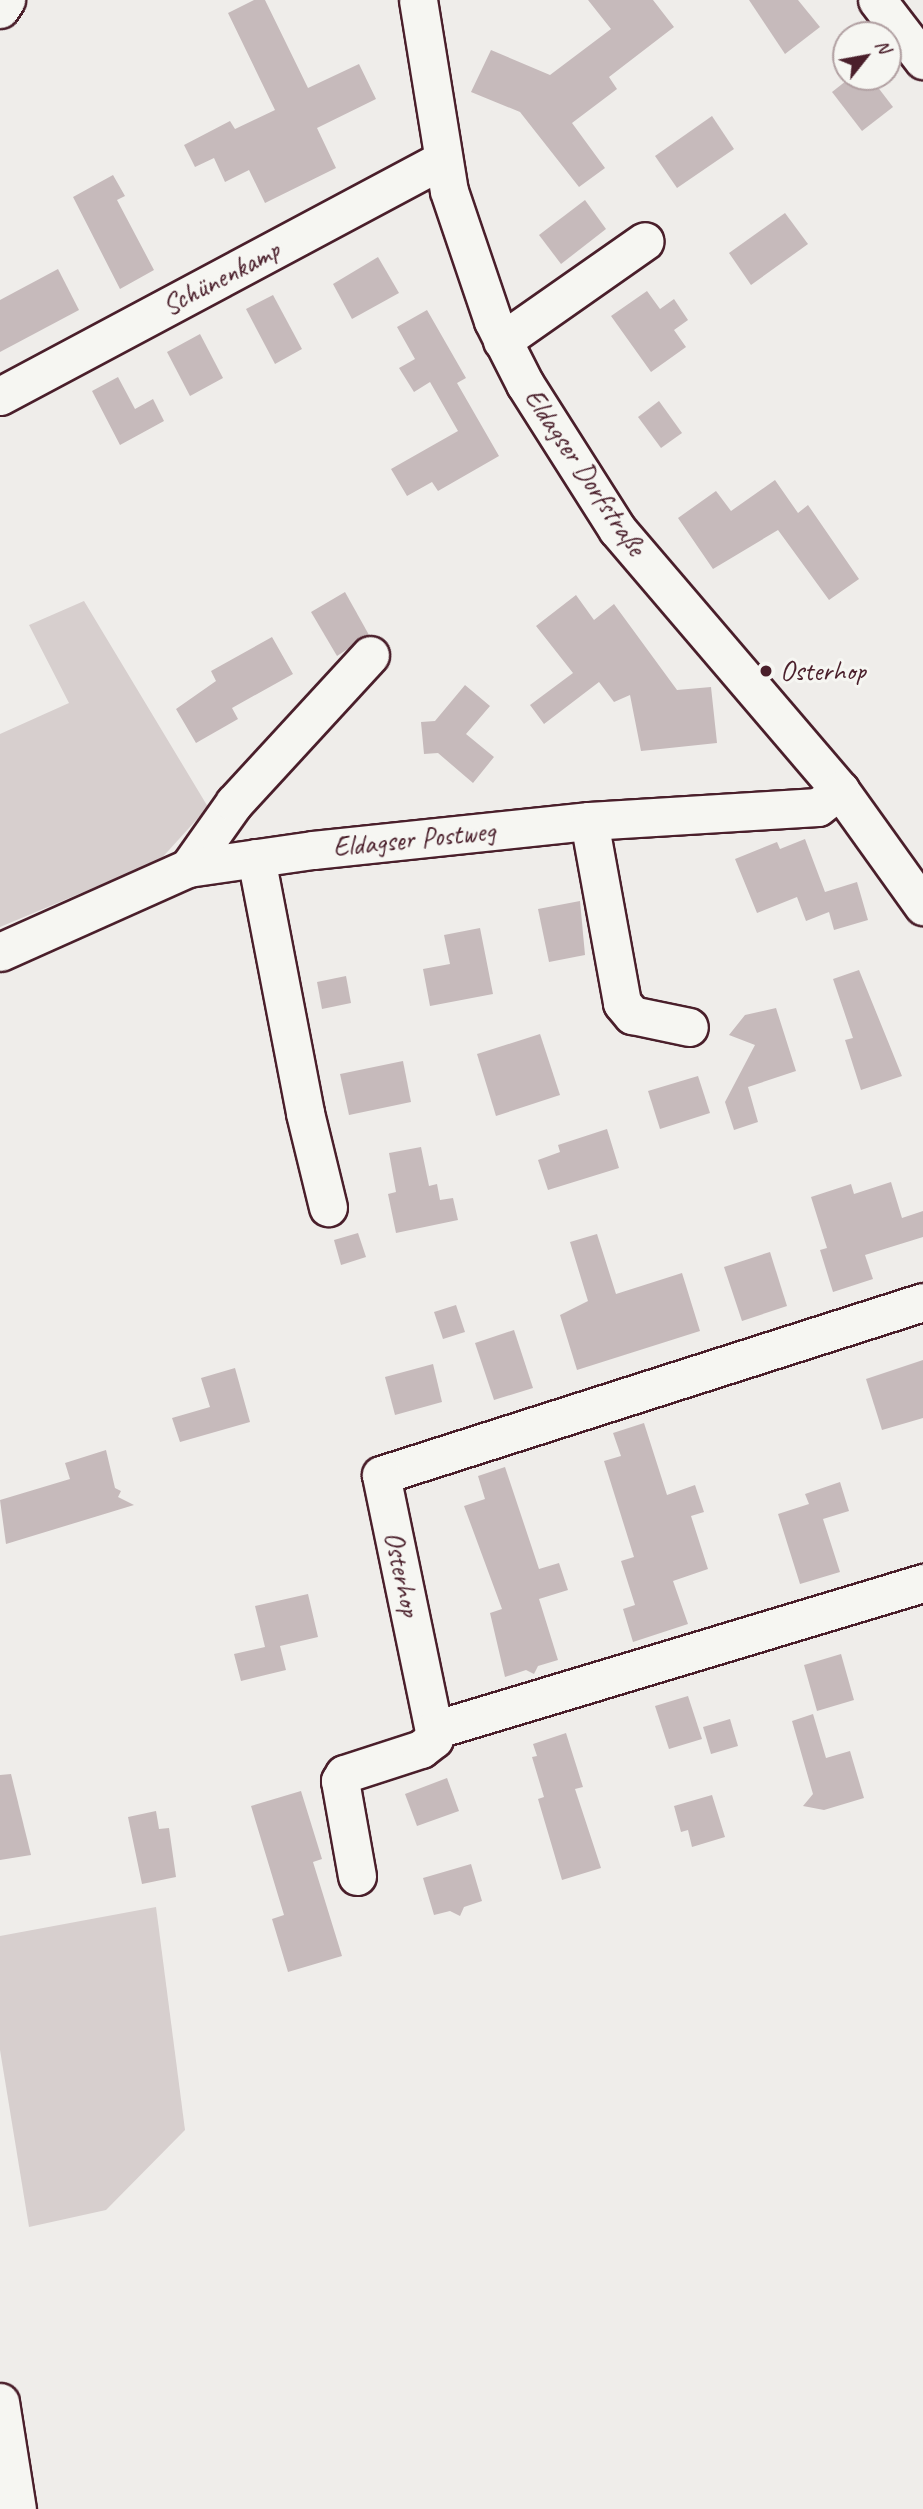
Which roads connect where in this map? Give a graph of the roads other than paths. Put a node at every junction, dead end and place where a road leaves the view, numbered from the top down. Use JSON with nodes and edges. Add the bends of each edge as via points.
{"nodes":[{"id":1,"x":6,"y":0,"type":"edge"},
{"id":2,"x":418,"y":0,"type":"edge"},
{"id":3,"x":877,"y":0,"type":"edge"},
{"id":4,"x":0,"y":9,"type":"edge"},
{"id":5,"x":923,"y":60,"type":"edge"},
{"id":6,"x":443,"y":160,"type":"junction"},
{"id":7,"x":645,"y":241,"type":"dead end"},
{"id":8,"x":502,"y":341,"type":"junction"},
{"id":9,"x":0,"y":396,"type":"edge"},
{"id":10,"x":370,"y":655,"type":"dead end"},
{"id":11,"x":840,"y":790,"type":"junction"},
{"id":12,"x":589,"y":821,"type":"junction"},
{"id":13,"x":256,"y":858,"type":"junction"},
{"id":14,"x":910,"y":859,"type":"edge"},
{"id":15,"x":188,"y":868,"type":"junction"},
{"id":16,"x":923,"y":906,"type":"edge"},
{"id":17,"x":0,"y":953,"type":"edge"},
{"id":18,"x":689,"y":1027,"type":"dead end"},
{"id":19,"x":328,"y":1207,"type":"dead end"},
{"id":20,"x":923,"y":1302,"type":"edge"},
{"id":21,"x":923,"y":1583,"type":"edge"},
{"id":22,"x":433,"y":1730,"type":"junction"},
{"id":23,"x":356,"y":1875,"type":"dead end"},
{"id":24,"x":0,"y":2402,"type":"edge"},
{"id":25,"x":18,"y":2509,"type":"edge"}],
"edges":[{"from":1,"to":4,"type":"street"},
{"from":2,"to":6,"type":"street","name":"Eldagser Dorfstraße"},
{"from":3,"to":5,"type":"street"},
{"from":6,"to":8,"type":"street","name":"Eldagser Dorfstraße","via":[[457,219]]},
{"from":6,"to":9,"type":"street","name":"Schünenkamp"},
{"from":7,"to":8,"type":"street"},
{"from":8,"to":11,"type":"street","name":"Eldagser Dorfstraße","via":[[548,425],[617,529]]},
{"from":10,"to":15,"type":"street","via":[[234,803]]},
{"from":11,"to":12,"type":"street","name":"Eldagser Postweg","via":[[818,807]]},
{"from":11,"to":14,"type":"street","name":"Eldagser Dorfstraße"},
{"from":12,"to":13,"type":"street","name":"Eldagser Postweg"},
{"from":12,"to":18,"type":"street","via":[[622,1003],[632,1015]]},
{"from":13,"to":15,"type":"street","name":"Eldagser Postweg"},
{"from":13,"to":19,"type":"street","via":[[304,1114]]},
{"from":14,"to":16,"type":"street","name":"Eldagser Dorfstraße"},
{"from":15,"to":17,"type":"street","name":"Eldagser Postweg"},
{"from":20,"to":22,"type":"street","name":"Osterhop","via":[[382,1475]]},
{"from":21,"to":22,"type":"street"},
{"from":22,"to":23,"type":"street","via":[[433,1739],[421,1749],[344,1774],[340,1781]]},
{"from":24,"to":25,"type":"street"}]}
